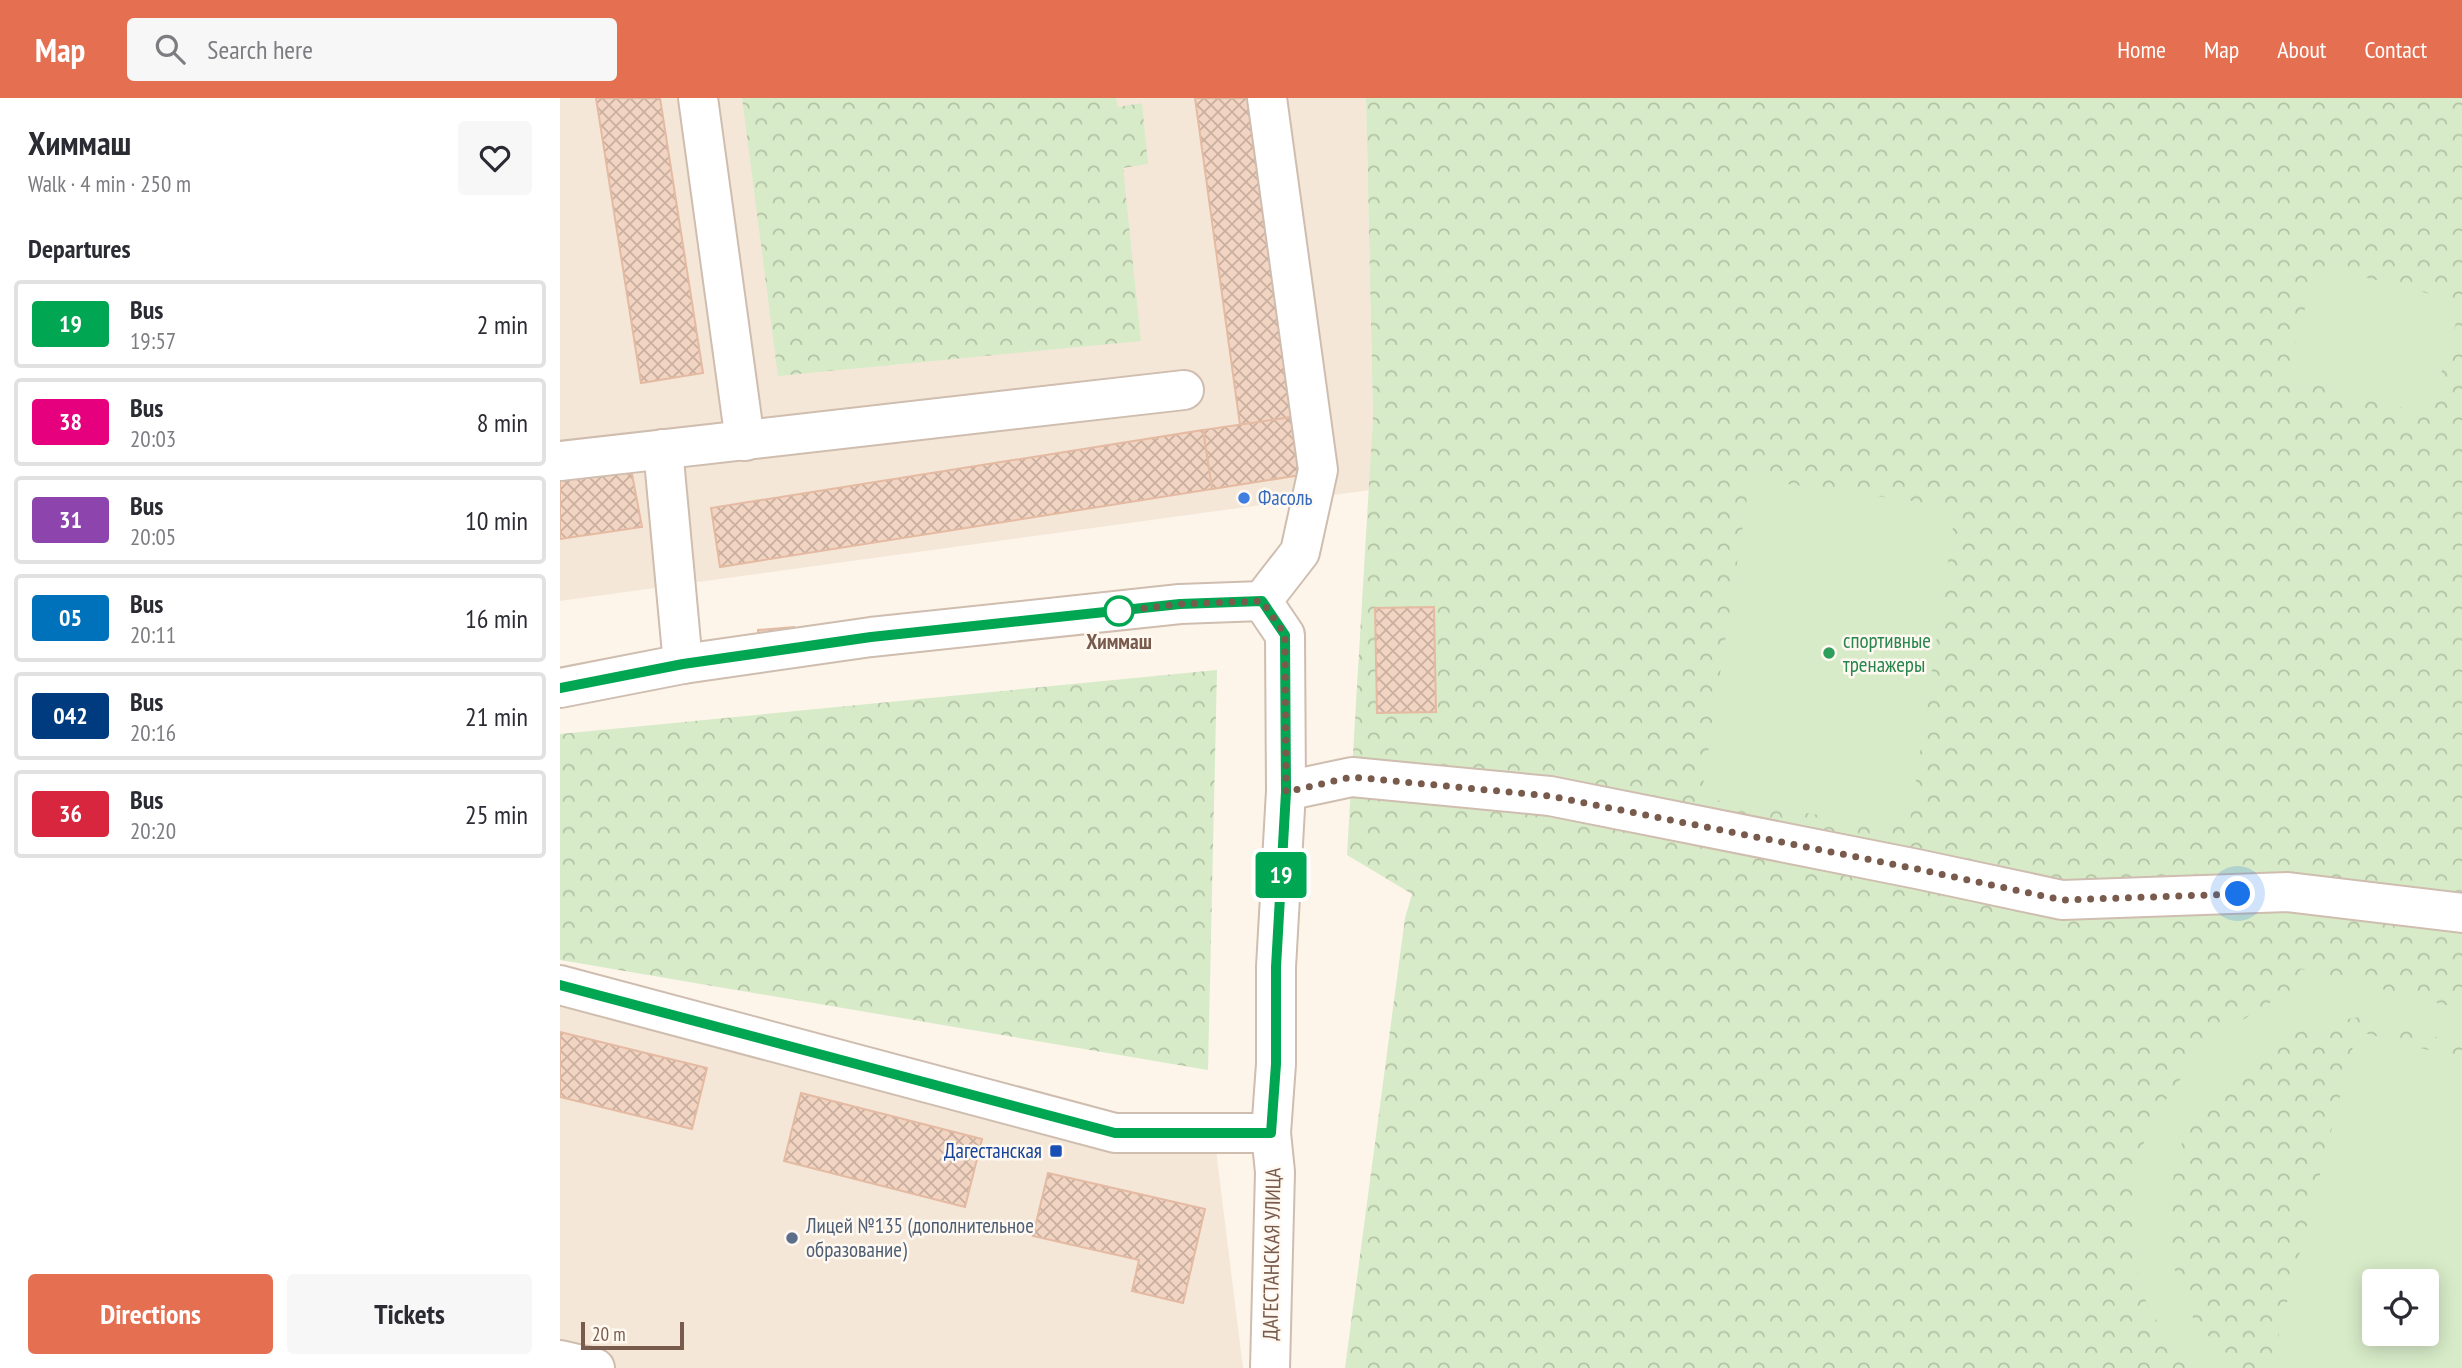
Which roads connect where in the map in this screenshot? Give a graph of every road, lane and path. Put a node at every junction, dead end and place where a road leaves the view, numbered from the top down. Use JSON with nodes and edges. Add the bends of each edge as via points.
{"nodes":[{"id":1,"x":698,"y":98,"type":"edge"},
{"id":2,"x":1266,"y":98,"type":"edge"},
{"id":3,"x":1184,"y":390,"type":"dead end"},
{"id":4,"x":745,"y":441,"type":"junction"},
{"id":5,"x":663,"y":449,"type":"junction"},
{"id":6,"x":560,"y":461,"type":"edge"},
{"id":7,"x":1262,"y":601,"type":"junction"},
{"id":8,"x":683,"y":664,"type":"junction"},
{"id":9,"x":560,"y":688,"type":"edge"},
{"id":10,"x":1286,"y":792,"type":"junction"},
{"id":11,"x":2462,"y":913,"type":"edge"},
{"id":12,"x":560,"y":985,"type":"edge"},
{"id":13,"x":1271,"y":1133,"type":"junction"},
{"id":14,"x":560,"y":1360,"type":"edge"},
{"id":15,"x":595,"y":1368,"type":"edge"},
{"id":16,"x":1270,"y":1368,"type":"edge"}],
"edges":[{"from":1,"to":4,"type":"street"},
{"from":2,"to":7,"type":"street","via":[[1318,470],[1300,552]]},
{"from":3,"to":4,"type":"street"},
{"from":4,"to":5,"type":"street"},
{"from":5,"to":6,"type":"street"},
{"from":5,"to":8,"type":"street"},
{"from":7,"to":8,"type":"street","via":[[1180,604],[871,637]]},
{"from":7,"to":10,"type":"street","name":"ДАГЕСТАНСКАЯ УЛИЦА","via":[[1285,635]]},
{"from":8,"to":9,"type":"street"},
{"from":10,"to":11,"type":"street","via":[[1352,777],[1550,796],[2062,900],[2288,892]]},
{"from":10,"to":13,"type":"street","name":"ДАГЕСТАНСКАЯ УЛИЦА"},
{"from":12,"to":13,"type":"street","via":[[1115,1133]]},
{"from":13,"to":16,"type":"street","name":"ДАГЕСТАНСКАЯ УЛИЦА","via":[[1275,1172]]},
{"from":14,"to":15,"type":"street"}]}
